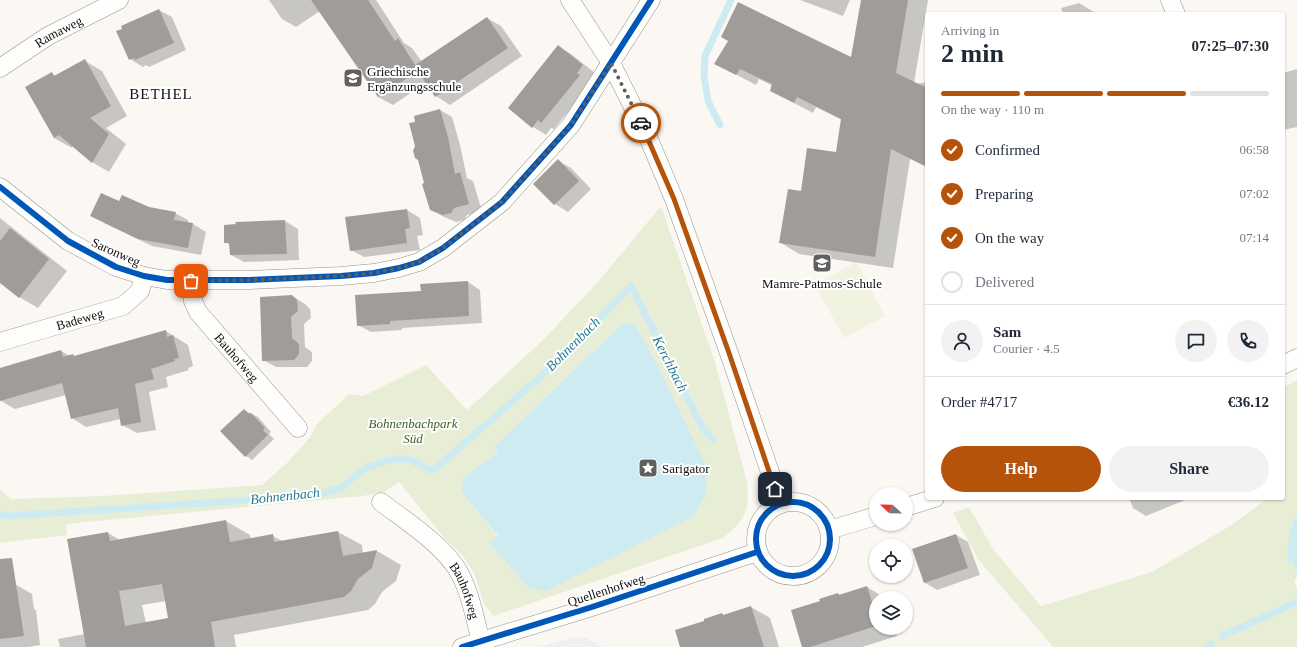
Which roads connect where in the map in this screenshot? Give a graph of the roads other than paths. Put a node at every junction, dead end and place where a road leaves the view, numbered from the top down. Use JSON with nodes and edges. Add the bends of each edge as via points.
{"nodes":[{"id":1,"x":119,"y":0,"type":"edge"},
{"id":2,"x":570,"y":0,"type":"edge"},
{"id":3,"x":651,"y":0,"type":"edge"},
{"id":4,"x":1170,"y":0,"type":"edge"},
{"id":5,"x":1175,"y":12,"type":"edge"},
{"id":6,"x":611,"y":63,"type":"junction"},
{"id":7,"x":0,"y":68,"type":"edge"},
{"id":8,"x":0,"y":187,"type":"edge"},
{"id":9,"x":144,"y":276,"type":"junction"},
{"id":10,"x":191,"y":281,"type":"junction"},
{"id":11,"x":0,"y":342,"type":"edge"},
{"id":12,"x":1297,"y":358,"type":"edge"},
{"id":13,"x":1285,"y":364,"type":"edge"},
{"id":14,"x":298,"y":428,"type":"dead end"},
{"id":15,"x":929,"y":500,"type":"edge"},
{"id":16,"x":380,"y":502,"type":"dead end"},
{"id":17,"x":781,"y":504,"type":"junction"},
{"id":18,"x":913,"y":505,"type":"edge"},
{"id":19,"x":869,"y":518,"type":"edge"},
{"id":20,"x":829,"y":530,"type":"junction"},
{"id":21,"x":757,"y":552,"type":"junction"},
{"id":22,"x":481,"y":642,"type":"junction"},
{"id":23,"x":462,"y":647,"type":"edge"}],
"edges":[{"from":1,"to":7,"type":"street","name":"Ramaweg","via":[[48,36]]},
{"from":2,"to":6,"type":"street"},
{"from":3,"to":6,"type":"street","name":"Saronweg"},
{"from":4,"to":5,"type":"street"},
{"from":6,"to":10,"type":"street","name":"Saronweg","via":[[571,125],[502,202],[443,248],[419,262],[374,273],[341,276]]},
{"from":6,"to":17,"type":"street","via":[[648,137],[674,199]]},
{"from":8,"to":9,"type":"street","name":"Saronweg","via":[[68,241],[116,267]]},
{"from":9,"to":10,"type":"street","name":"Saronweg"},
{"from":9,"to":11,"type":"street","name":"Badeweg","via":[[140,291],[123,306]]},
{"from":10,"to":14,"type":"street","name":"Bauhofweg","via":[[193,301],[198,312]]},
{"from":12,"to":13,"type":"street"},
{"from":15,"to":18,"type":"street"},
{"from":16,"to":22,"type":"street","name":"Bauhofweg","via":[[439,547],[452,561],[470,596]]},
{"from":17,"to":20,"type":"street","via":[[794,502],[813,507],[823,517]]},
{"from":17,"to":21,"type":"street","via":[[773,507],[758,526],[755,539]]},
{"from":19,"to":20,"type":"street"},
{"from":20,"to":21,"type":"street","via":[[827,555],[820,566],[810,573],[784,576],[764,563]]},
{"from":21,"to":22,"type":"street","name":"Quellenhofweg"},
{"from":22,"to":23,"type":"street","name":"Quellenhofweg"}]}
